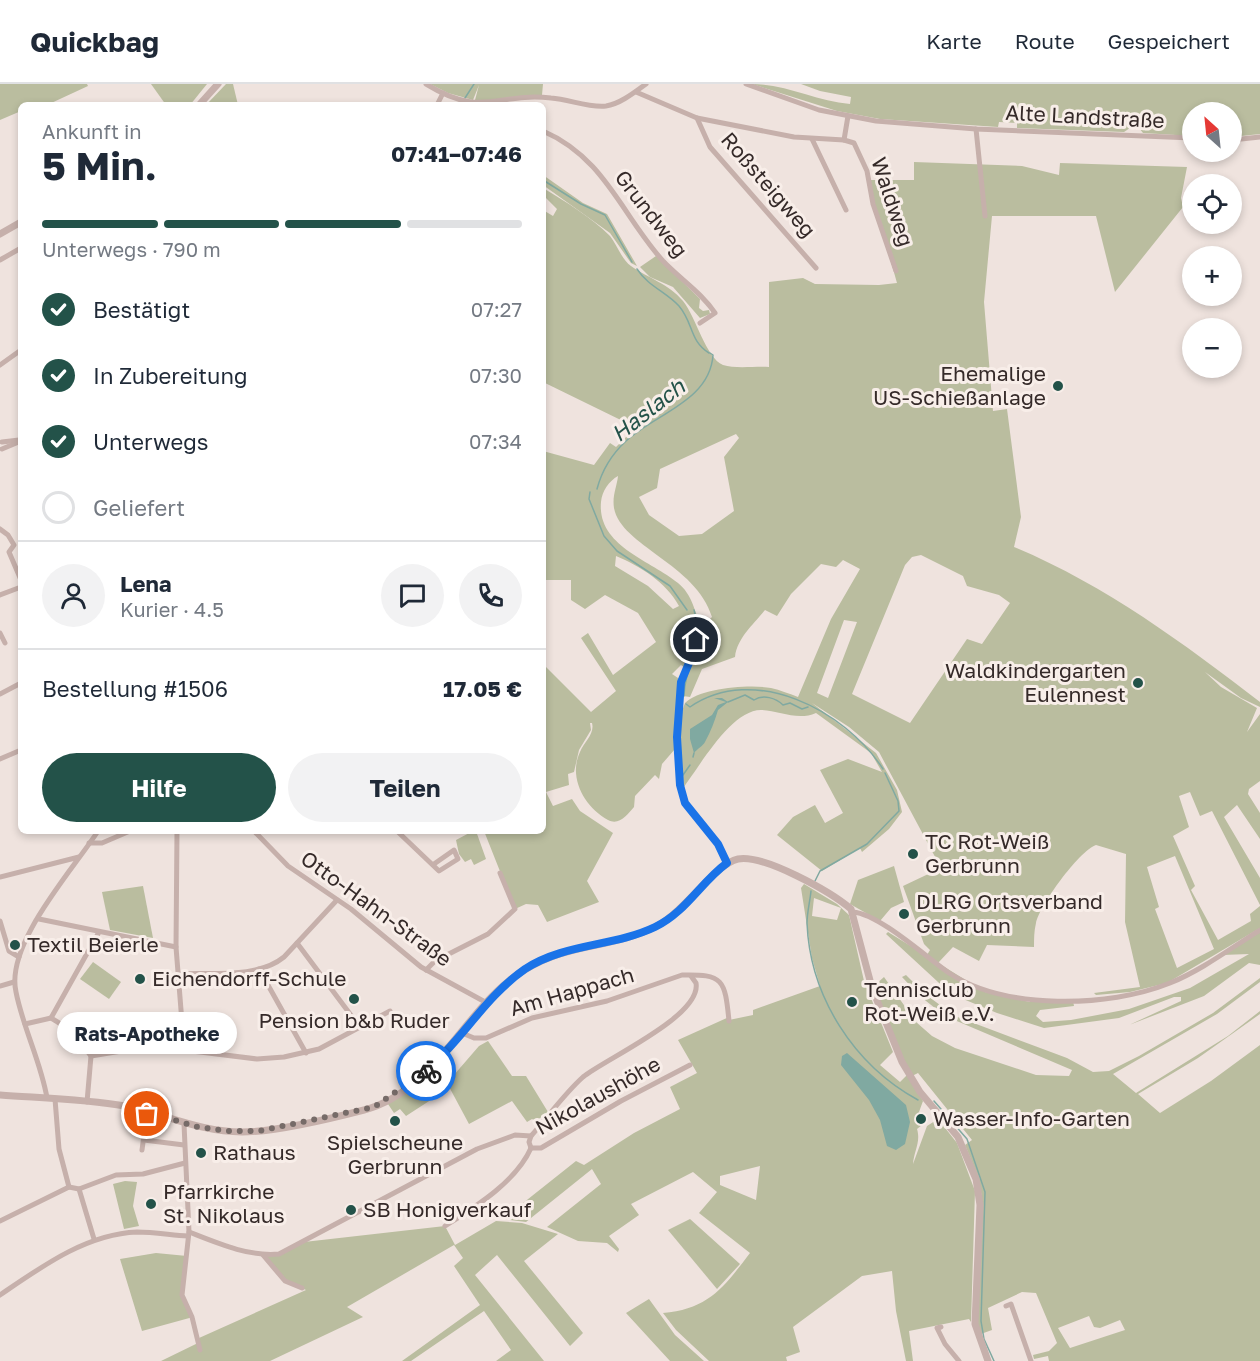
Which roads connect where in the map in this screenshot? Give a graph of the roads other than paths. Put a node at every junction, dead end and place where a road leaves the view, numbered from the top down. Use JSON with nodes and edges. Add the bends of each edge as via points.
{"nodes":[{"id":1,"x":218,"y":84,"type":"edge"},
{"id":2,"x":426,"y":84,"type":"edge"},
{"id":3,"x":646,"y":84,"type":"edge"},
{"id":4,"x":746,"y":84,"type":"edge"},
{"id":5,"x":636,"y":92,"type":"junction"},
{"id":6,"x":443,"y":93,"type":"junction"},
{"id":7,"x":202,"y":102,"type":"edge"},
{"id":8,"x":438,"y":102,"type":"edge"},
{"id":9,"x":465,"y":102,"type":"edge"},
{"id":10,"x":502,"y":102,"type":"edge"},
{"id":11,"x":848,"y":116,"type":"junction"},
{"id":12,"x":697,"y":118,"type":"junction"},
{"id":13,"x":976,"y":129,"type":"junction"},
{"id":14,"x":546,"y":133,"type":"edge"},
{"id":15,"x":1260,"y":137,"type":"edge"},
{"id":16,"x":1182,"y":138,"type":"edge"},
{"id":17,"x":812,"y":139,"type":"junction"},
{"id":18,"x":1242,"y":139,"type":"edge"},
{"id":19,"x":844,"y":140,"type":"junction"},
{"id":20,"x":846,"y":210,"type":"dead end"},
{"id":21,"x":985,"y":216,"type":"dead end"},
{"id":22,"x":18,"y":224,"type":"edge"},
{"id":23,"x":0,"y":234,"type":"edge"},
{"id":24,"x":18,"y":250,"type":"edge"},
{"id":25,"x":0,"y":260,"type":"edge"},
{"id":26,"x":816,"y":268,"type":"dead end"},
{"id":27,"x":896,"y":272,"type":"dead end"},
{"id":28,"x":700,"y":323,"type":"dead end"},
{"id":29,"x":18,"y":352,"type":"edge"},
{"id":30,"x":0,"y":365,"type":"edge"},
{"id":31,"x":18,"y":440,"type":"edge"},
{"id":32,"x":1,"y":441,"type":"edge"},
{"id":33,"x":18,"y":442,"type":"edge"},
{"id":34,"x":1,"y":450,"type":"edge"},
{"id":35,"x":0,"y":530,"type":"edge"},
{"id":36,"x":18,"y":573,"type":"edge"},
{"id":37,"x":18,"y":588,"type":"edge"},
{"id":38,"x":0,"y":595,"type":"edge"},
{"id":39,"x":696,"y":627,"type":"dead end"},
{"id":40,"x":0,"y":633,"type":"edge"},
{"id":41,"x":5,"y":643,"type":"dead end"},
{"id":42,"x":18,"y":685,"type":"edge"},
{"id":43,"x":0,"y":694,"type":"edge"},
{"id":44,"x":18,"y":751,"type":"edge"},
{"id":45,"x":0,"y":759,"type":"edge"},
{"id":46,"x":96,"y":834,"type":"edge"},
{"id":47,"x":123,"y":834,"type":"edge"},
{"id":48,"x":177,"y":834,"type":"edge"},
{"id":49,"x":257,"y":834,"type":"edge"},
{"id":50,"x":400,"y":834,"type":"edge"},
{"id":51,"x":89,"y":843,"type":"junction"},
{"id":52,"x":79,"y":857,"type":"junction"},
{"id":53,"x":727,"y":863,"type":"junction"},
{"id":54,"x":434,"y":864,"type":"dead end"},
{"id":55,"x":500,"y":873,"type":"dead end"},
{"id":56,"x":0,"y":877,"type":"edge"},
{"id":57,"x":337,"y":900,"type":"junction"},
{"id":58,"x":850,"y":909,"type":"junction"},
{"id":59,"x":39,"y":919,"type":"junction"},
{"id":60,"x":0,"y":921,"type":"edge"},
{"id":61,"x":1260,"y":930,"type":"edge"},
{"id":62,"x":99,"y":932,"type":"junction"},
{"id":63,"x":297,"y":943,"type":"junction"},
{"id":64,"x":176,"y":947,"type":"junction"},
{"id":65,"x":19,"y":957,"type":"junction"},
{"id":66,"x":259,"y":969,"type":"junction"},
{"id":67,"x":426,"y":970,"type":"junction"},
{"id":68,"x":178,"y":974,"type":"junction"},
{"id":69,"x":691,"y":976,"type":"junction"},
{"id":70,"x":14,"y":982,"type":"junction"},
{"id":71,"x":0,"y":986,"type":"edge"},
{"id":72,"x":487,"y":1003,"type":"junction"},
{"id":73,"x":390,"y":1011,"type":"dead end"},
{"id":74,"x":51,"y":1018,"type":"junction"},
{"id":75,"x":729,"y":1021,"type":"dead end"},
{"id":76,"x":25,"y":1024,"type":"junction"},
{"id":77,"x":359,"y":1026,"type":"junction"},
{"id":78,"x":462,"y":1034,"type":"junction"},
{"id":79,"x":182,"y":1047,"type":"junction"},
{"id":80,"x":306,"y":1053,"type":"junction"},
{"id":81,"x":91,"y":1056,"type":"junction"},
{"id":82,"x":690,"y":1065,"type":"dead end"},
{"id":83,"x":0,"y":1095,"type":"edge"},
{"id":84,"x":47,"y":1098,"type":"junction"},
{"id":85,"x":55,"y":1099,"type":"junction"},
{"id":86,"x":87,"y":1102,"type":"junction"},
{"id":87,"x":147,"y":1112,"type":"junction"},
{"id":88,"x":184,"y":1124,"type":"junction"},
{"id":89,"x":531,"y":1136,"type":"junction"},
{"id":90,"x":144,"y":1140,"type":"junction"},
{"id":91,"x":184,"y":1145,"type":"junction"},
{"id":92,"x":531,"y":1148,"type":"junction"},
{"id":93,"x":142,"y":1150,"type":"dead end"},
{"id":94,"x":185,"y":1163,"type":"junction"},
{"id":95,"x":69,"y":1187,"type":"junction"},
{"id":96,"x":79,"y":1189,"type":"junction"},
{"id":97,"x":0,"y":1221,"type":"edge"},
{"id":98,"x":445,"y":1226,"type":"dead end"},
{"id":99,"x":188,"y":1234,"type":"junction"},
{"id":100,"x":94,"y":1239,"type":"junction"},
{"id":101,"x":263,"y":1255,"type":"junction"},
{"id":102,"x":302,"y":1288,"type":"dead end"},
{"id":103,"x":0,"y":1295,"type":"edge"},
{"id":104,"x":1011,"y":1304,"type":"dead end"},
{"id":105,"x":937,"y":1328,"type":"dead end"},
{"id":106,"x":200,"y":1350,"type":"dead end"},
{"id":107,"x":986,"y":1358,"type":"edge"},
{"id":108,"x":959,"y":1361,"type":"edge"},
{"id":109,"x":1031,"y":1361,"type":"edge"}],
"edges":[{"from":1,"to":7,"type":"street"},
{"from":2,"to":6,"type":"street"},
{"from":3,"to":5,"type":"street"},
{"from":4,"to":11,"type":"street","name":"Alte Landstraße"},
{"from":5,"to":10,"type":"street","via":[[607,106],[531,97]]},
{"from":5,"to":12,"type":"street"},
{"from":6,"to":8,"type":"street"},
{"from":6,"to":9,"type":"street"},
{"from":11,"to":13,"type":"street","name":"Alte Landstraße"},
{"from":11,"to":19,"type":"street","name":"Waldweg"},
{"from":12,"to":17,"type":"street"},
{"from":12,"to":26,"type":"street","name":"Roßsteigweg","via":[[710,147]]},
{"from":13,"to":16,"type":"street","name":"Alte Landstraße"},
{"from":13,"to":21,"type":"street","name":"Alte Landstraße"},
{"from":14,"to":28,"type":"street","name":"Grundweg","via":[[587,159],[663,261],[707,302],[714,313]]},
{"from":15,"to":18,"type":"street"},
{"from":17,"to":19,"type":"street"},
{"from":17,"to":20,"type":"street"},
{"from":19,"to":27,"type":"street","name":"Waldweg","via":[[854,143],[864,164]]},
{"from":22,"to":23,"type":"street"},
{"from":24,"to":25,"type":"street"},
{"from":29,"to":30,"type":"street"},
{"from":31,"to":32,"type":"street"},
{"from":32,"to":34,"type":"street"},
{"from":33,"to":34,"type":"street"},
{"from":35,"to":36,"type":"street","via":[[14,545],[9,552]]},
{"from":37,"to":38,"type":"street"},
{"from":39,"to":53,"type":"street","via":[[694,651],[681,682],[677,724],[682,794]]},
{"from":40,"to":41,"type":"street"},
{"from":42,"to":43,"type":"street"},
{"from":44,"to":45,"type":"street"},
{"from":46,"to":51,"type":"street"},
{"from":47,"to":51,"type":"street","via":[[102,843]]},
{"from":48,"to":64,"type":"street"},
{"from":49,"to":57,"type":"street","name":"Otto-Hahn-Straße","via":[[288,866]]},
{"from":50,"to":54,"type":"street"},
{"from":51,"to":52,"type":"street"},
{"from":52,"to":56,"type":"street"},
{"from":52,"to":59,"type":"street"},
{"from":53,"to":58,"type":"street","via":[[738,859],[757,861],[813,886]]},
{"from":53,"to":72,"type":"street","via":[[668,919],[624,938],[565,950],[542,959],[510,980]]},
{"from":55,"to":67,"type":"street","via":[[515,909],[488,934],[435,961]]},
{"from":57,"to":63,"type":"street"},
{"from":57,"to":67,"type":"street","name":"Otto-Hahn-Straße"},
{"from":58,"to":61,"type":"street","via":[[966,982],[1008,998],[1033,1001],[1110,996],[1169,983]]},
{"from":58,"to":107,"type":"street","via":[[872,988],[899,1055],[920,1092],[958,1137],[976,1179],[980,1205],[975,1324]]},
{"from":59,"to":62,"type":"street"},
{"from":59,"to":65,"type":"street"},
{"from":60,"to":65,"type":"street","via":[[9,951]]},
{"from":62,"to":64,"type":"street"},
{"from":62,"to":74,"type":"street"},
{"from":63,"to":66,"type":"street","via":[[281,959]]},
{"from":63,"to":77,"type":"street"},
{"from":64,"to":68,"type":"street"},
{"from":65,"to":70,"type":"street"},
{"from":66,"to":68,"type":"street"},
{"from":66,"to":80,"type":"street"},
{"from":67,"to":72,"type":"street","name":"Otto-Hahn-Straße"},
{"from":68,"to":79,"type":"street"},
{"from":69,"to":75,"type":"street","name":"Am Happach","via":[[708,974],[720,982]]},
{"from":69,"to":78,"type":"street","name":"Am Happach","via":[[682,975],[607,1001],[532,1018],[486,1038]]},
{"from":69,"to":89,"type":"street","via":[[696,992],[679,1013],[646,1039],[583,1077]]},
{"from":70,"to":71,"type":"street"},
{"from":70,"to":76,"type":"street"},
{"from":72,"to":78,"type":"street"},
{"from":73,"to":77,"type":"street"},
{"from":74,"to":76,"type":"street"},
{"from":74,"to":81,"type":"street","via":[[64,1025]]},
{"from":76,"to":84,"type":"street"},
{"from":77,"to":80,"type":"street"},
{"from":78,"to":88,"type":"street","via":[[424,1073],[374,1107],[244,1132]]},
{"from":79,"to":80,"type":"street","via":[[257,1059]]},
{"from":79,"to":81,"type":"street","via":[[147,1046]]},
{"from":81,"to":86,"type":"street"},
{"from":82,"to":92,"type":"street","name":"Nikolaushöhe","via":[[541,1148]]},
{"from":83,"to":84,"type":"street"},
{"from":84,"to":85,"type":"street"},
{"from":85,"to":86,"type":"street"},
{"from":85,"to":95,"type":"street","via":[[59,1149]]},
{"from":86,"to":87,"type":"street"},
{"from":87,"to":88,"type":"street"},
{"from":87,"to":90,"type":"street"},
{"from":88,"to":91,"type":"street"},
{"from":89,"to":92,"type":"street"},
{"from":89,"to":101,"type":"street","via":[[515,1135],[477,1149],[285,1253]]},
{"from":90,"to":91,"type":"street"},
{"from":90,"to":93,"type":"street"},
{"from":91,"to":94,"type":"street"},
{"from":92,"to":98,"type":"street","name":"Nikolaushöhe","via":[[492,1193]]},
{"from":94,"to":96,"type":"street","via":[[144,1174],[116,1175]]},
{"from":94,"to":99,"type":"street"},
{"from":95,"to":96,"type":"street"},
{"from":95,"to":97,"type":"street"},
{"from":96,"to":100,"type":"street"},
{"from":99,"to":100,"type":"street","via":[[138,1232]]},
{"from":99,"to":101,"type":"street"},
{"from":99,"to":106,"type":"street","via":[[182,1295],[195,1325]]},
{"from":100,"to":103,"type":"street"},
{"from":101,"to":102,"type":"street","via":[[285,1281]]},
{"from":104,"to":109,"type":"street"},
{"from":105,"to":108,"type":"street"}]}
